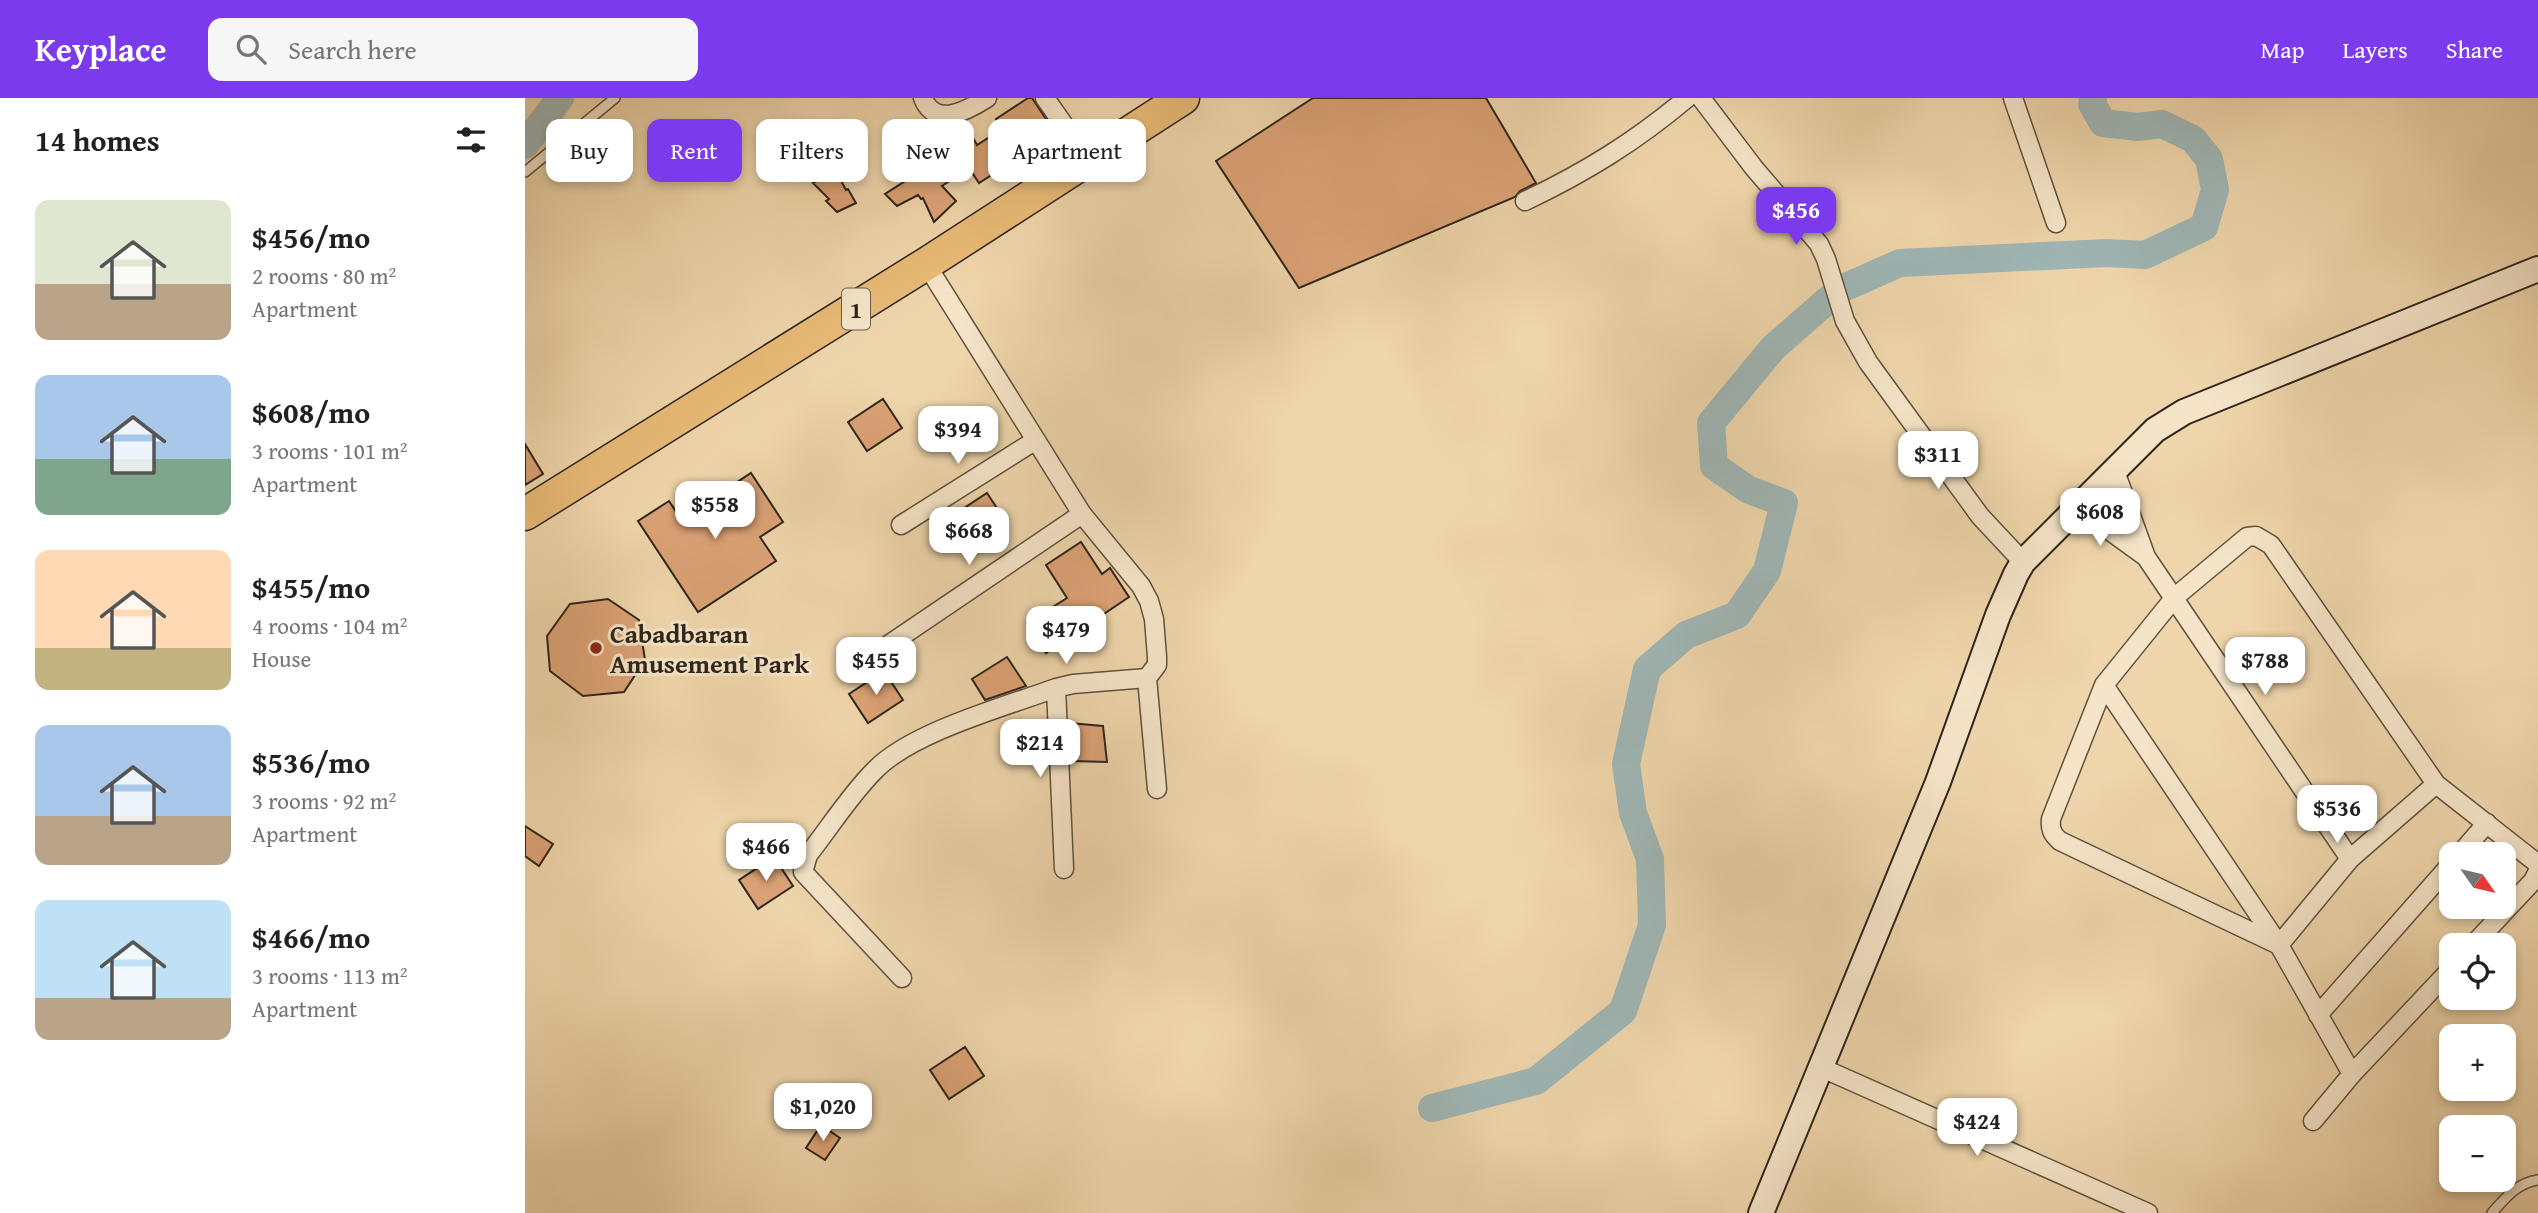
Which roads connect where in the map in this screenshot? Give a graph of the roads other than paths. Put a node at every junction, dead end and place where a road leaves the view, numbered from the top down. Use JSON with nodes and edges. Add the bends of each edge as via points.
{"nodes":[{"id":1,"x":615,"y":98,"type":"edge"},
{"id":2,"x":923,"y":98,"type":"edge"},
{"id":3,"x":987,"y":98,"type":"edge"},
{"id":4,"x":1045,"y":98,"type":"edge"},
{"id":5,"x":1183,"y":98,"type":"edge"},
{"id":6,"x":1687,"y":98,"type":"edge"},
{"id":7,"x":1701,"y":98,"type":"edge"},
{"id":8,"x":2013,"y":98,"type":"edge"},
{"id":9,"x":1060,"y":119,"type":"edge"},
{"id":10,"x":1146,"y":122,"type":"edge"},
{"id":11,"x":525,"y":172,"type":"edge"},
{"id":12,"x":1053,"y":182,"type":"edge"},
{"id":13,"x":1525,"y":201,"type":"dead end"},
{"id":14,"x":2056,"y":223,"type":"dead end"},
{"id":15,"x":926,"y":264,"type":"junction"},
{"id":16,"x":2538,"y":269,"type":"edge"},
{"id":17,"x":1036,"y":440,"type":"junction"},
{"id":18,"x":2115,"y":471,"type":"junction"},
{"id":19,"x":2077,"y":507,"type":"junction"},
{"id":20,"x":525,"y":514,"type":"edge"},
{"id":21,"x":1082,"y":514,"type":"junction"},
{"id":22,"x":901,"y":525,"type":"dead end"},
{"id":23,"x":2146,"y":557,"type":"junction"},
{"id":24,"x":2023,"y":562,"type":"junction"},
{"id":25,"x":2175,"y":597,"type":"junction"},
{"id":26,"x":878,"y":652,"type":"dead end"},
{"id":27,"x":1147,"y":678,"type":"junction"},
{"id":28,"x":2104,"y":685,"type":"junction"},
{"id":29,"x":1056,"y":688,"type":"junction"},
{"id":30,"x":2436,"y":785,"type":"junction"},
{"id":31,"x":1157,"y":789,"type":"dead end"},
{"id":32,"x":2487,"y":823,"type":"junction"},
{"id":33,"x":2470,"y":842,"type":"edge"},
{"id":34,"x":2350,"y":859,"type":"junction"},
{"id":35,"x":2538,"y":864,"type":"edge"},
{"id":36,"x":1064,"y":869,"type":"dead end"},
{"id":37,"x":2538,"y":872,"type":"edge"},
{"id":38,"x":2439,"y":878,"type":"edge"},
{"id":39,"x":2484,"y":933,"type":"edge"},
{"id":40,"x":2279,"y":945,"type":"junction"},
{"id":41,"x":902,"y":978,"type":"dead end"},
{"id":42,"x":2439,"y":982,"type":"edge"},
{"id":43,"x":2318,"y":1015,"type":"junction"},
{"id":44,"x":1822,"y":1068,"type":"junction"},
{"id":45,"x":2352,"y":1074,"type":"junction"},
{"id":46,"x":2313,"y":1121,"type":"dead end"},
{"id":47,"x":2538,"y":1180,"type":"edge"},
{"id":48,"x":1761,"y":1213,"type":"edge"},
{"id":49,"x":2148,"y":1213,"type":"edge"},
{"id":50,"x":2492,"y":1213,"type":"edge"}],
"edges":[{"from":1,"to":11,"type":"lane"},
{"from":2,"to":3,"type":"street","via":[[935,113],[946,116],[967,111]]},
{"from":4,"to":9,"type":"street"},
{"from":5,"to":10,"type":"highway","number":"1"},
{"from":6,"to":13,"type":"street","via":[[1610,157]]},
{"from":7,"to":24,"type":"street","via":[[1819,244],[1845,321],[1868,362],[1980,516]]},
{"from":8,"to":14,"type":"street"},
{"from":12,"to":15,"type":"highway","number":"1"},
{"from":15,"to":17,"type":"street"},
{"from":15,"to":20,"type":"highway","number":"1"},
{"from":16,"to":18,"type":"street","via":[[2183,412],[2155,430]]},
{"from":17,"to":21,"type":"street"},
{"from":17,"to":22,"type":"street"},
{"from":18,"to":19,"type":"street"},
{"from":18,"to":23,"type":"street"},
{"from":19,"to":23,"type":"street"},
{"from":19,"to":24,"type":"street"},
{"from":21,"to":26,"type":"street"},
{"from":21,"to":27,"type":"street","via":[[1149,601],[1157,665]]},
{"from":23,"to":25,"type":"street"},
{"from":24,"to":44,"type":"street","via":[[1998,615],[1938,782]]},
{"from":25,"to":28,"type":"street"},
{"from":25,"to":30,"type":"street","via":[[2247,537],[2256,536],[2271,545]]},
{"from":25,"to":34,"type":"street"},
{"from":27,"to":29,"type":"street"},
{"from":27,"to":31,"type":"street"},
{"from":28,"to":40,"type":"street"},
{"from":28,"to":40,"type":"street","via":[[2051,819],[2053,836]]},
{"from":29,"to":36,"type":"street"},
{"from":29,"to":41,"type":"street","via":[[925,737],[895,753],[875,770],[808,855],[803,865],[807,878]]},
{"from":30,"to":32,"type":"street"},
{"from":30,"to":34,"type":"street"},
{"from":32,"to":33,"type":"street"},
{"from":32,"to":35,"type":"street"},
{"from":34,"to":40,"type":"street"},
{"from":37,"to":39,"type":"street"},
{"from":38,"to":43,"type":"street"},
{"from":40,"to":43,"type":"street"},
{"from":42,"to":45,"type":"street"},
{"from":43,"to":45,"type":"street"},
{"from":44,"to":48,"type":"street"},
{"from":44,"to":49,"type":"street"},
{"from":45,"to":46,"type":"street"},
{"from":47,"to":50,"type":"lane","via":[[2512,1191]]}]}
